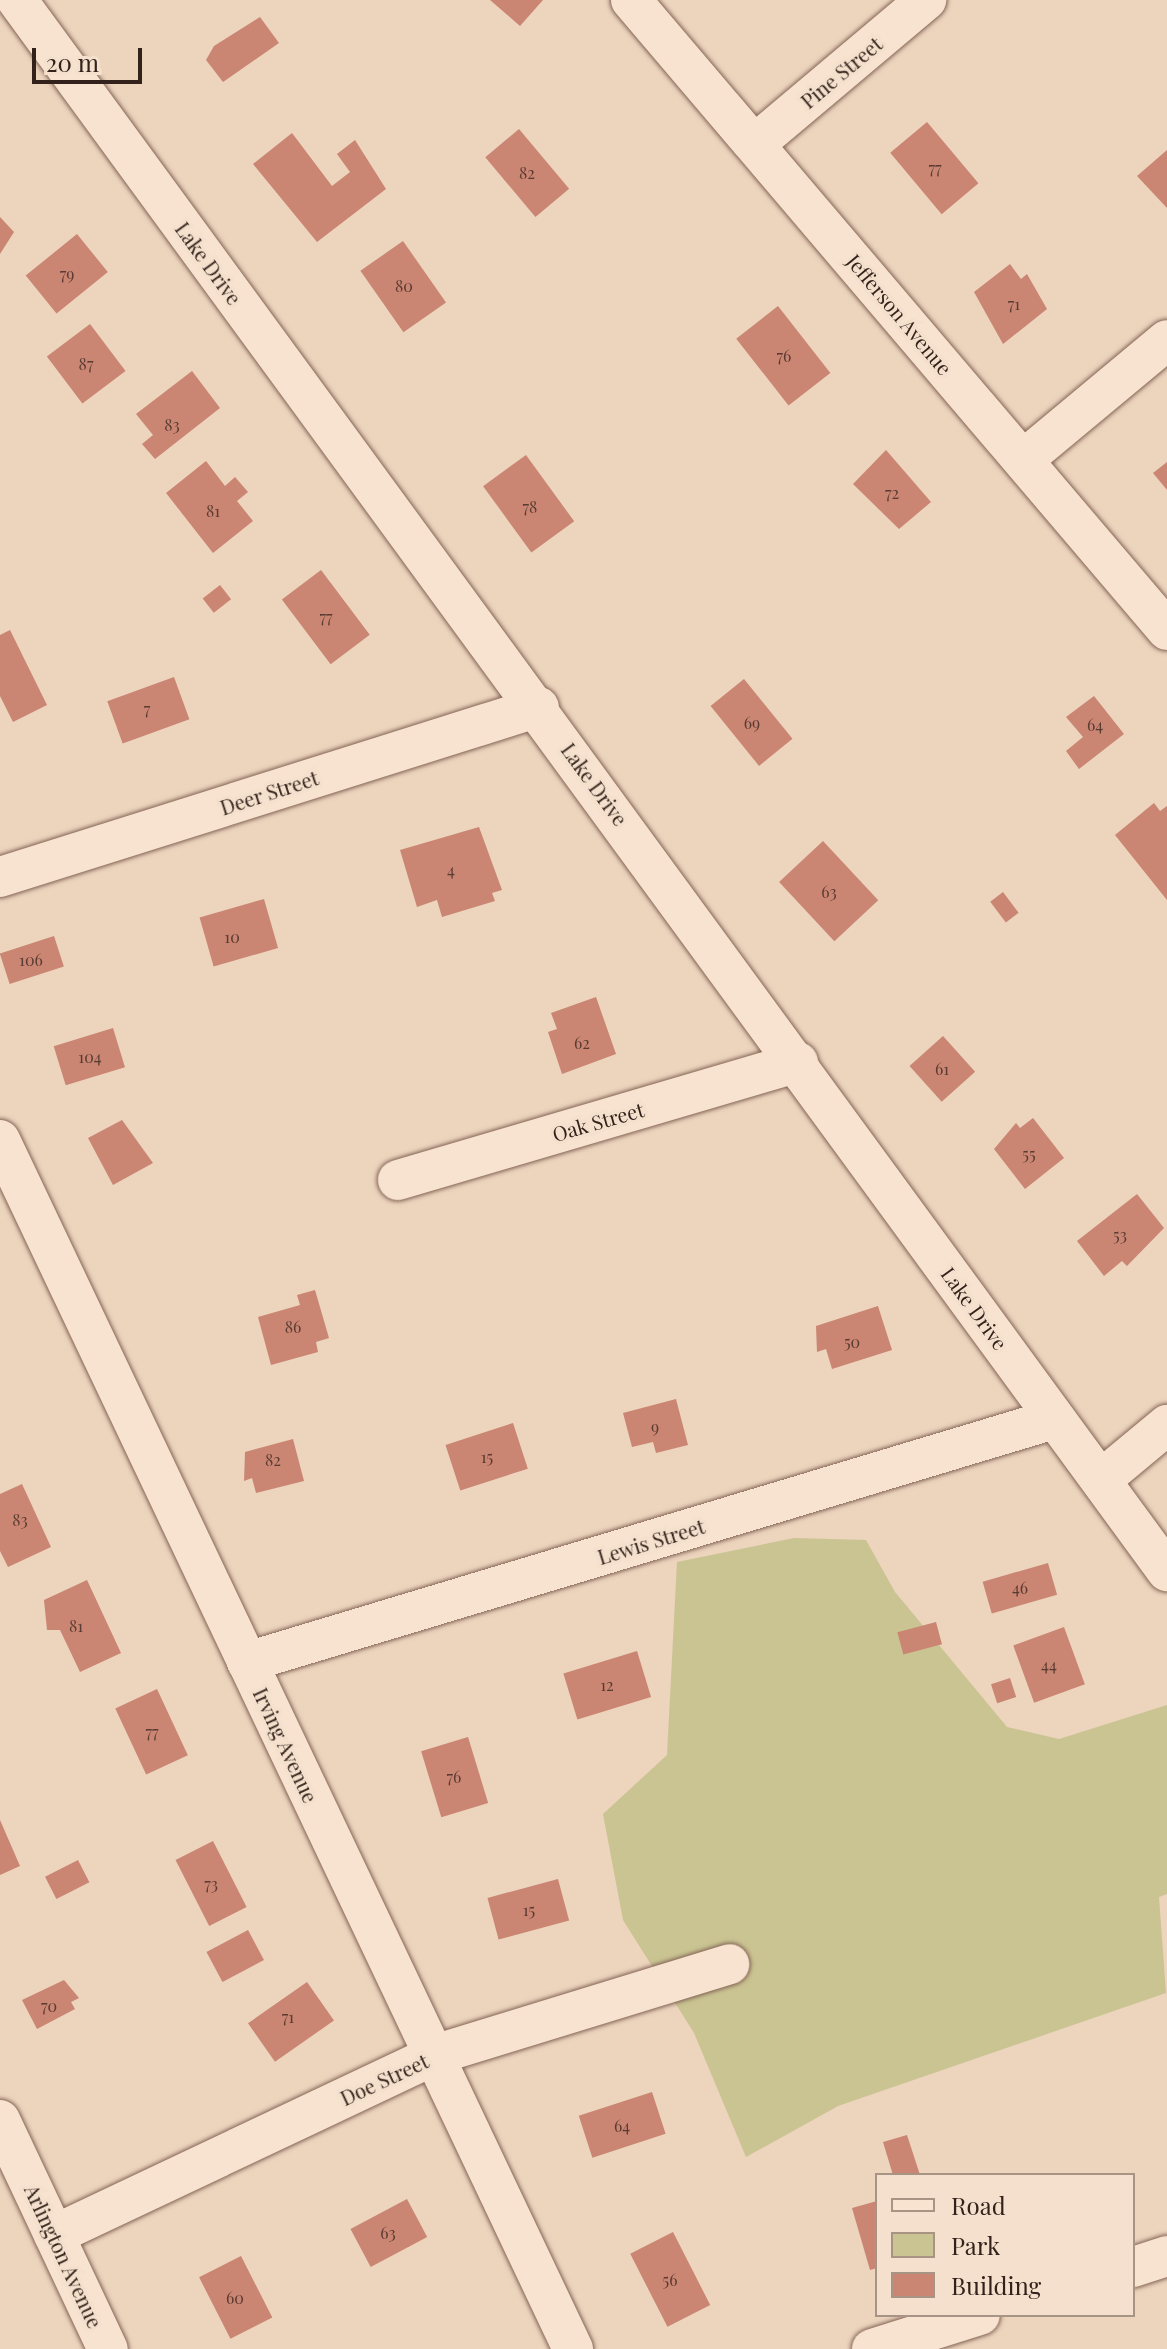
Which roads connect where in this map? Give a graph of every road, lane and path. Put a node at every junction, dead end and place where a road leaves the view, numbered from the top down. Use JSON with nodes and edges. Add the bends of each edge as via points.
{"nodes":[{"id":1,"x":17,"y":0,"type":"edge"},
{"id":2,"x":631,"y":0,"type":"edge"},
{"id":3,"x":926,"y":0,"type":"edge"},
{"id":4,"x":755,"y":144,"type":"junction"},
{"id":5,"x":1167,"y":340,"type":"edge"},
{"id":6,"x":1023,"y":460,"type":"junction"},
{"id":7,"x":1167,"y":630,"type":"edge"},
{"id":8,"x":539,"y":707,"type":"junction"},
{"id":9,"x":0,"y":877,"type":"edge"},
{"id":10,"x":798,"y":1062,"type":"junction"},
{"id":11,"x":0,"y":1140,"type":"edge"},
{"id":12,"x":398,"y":1180,"type":"dead end"},
{"id":13,"x":1054,"y":1419,"type":"junction"},
{"id":14,"x":1167,"y":1425,"type":"edge"},
{"id":15,"x":1102,"y":1479,"type":"junction"},
{"id":16,"x":1167,"y":1571,"type":"edge"},
{"id":17,"x":247,"y":1662,"type":"junction"},
{"id":18,"x":729,"y":1964,"type":"dead end"},
{"id":19,"x":434,"y":2055,"type":"junction"},
{"id":20,"x":0,"y":2120,"type":"edge"},
{"id":21,"x":54,"y":2235,"type":"junction"},
{"id":22,"x":1167,"y":2256,"type":"edge"},
{"id":23,"x":1135,"y":2266,"type":"edge"},
{"id":24,"x":974,"y":2317,"type":"edge"},
{"id":25,"x":108,"y":2349,"type":"edge"},
{"id":26,"x":573,"y":2349,"type":"edge"},
{"id":27,"x":872,"y":2349,"type":"edge"}],
"edges":[{"from":1,"to":8,"type":"street","name":"Lake Drive"},
{"from":2,"to":4,"type":"street","name":"Jefferson Avenue"},
{"from":3,"to":4,"type":"street","name":"Pine Street"},
{"from":4,"to":6,"type":"street","name":"Jefferson Avenue"},
{"from":5,"to":6,"type":"street"},
{"from":6,"to":7,"type":"street","name":"Jefferson Avenue"},
{"from":8,"to":9,"type":"street","name":"Deer Street"},
{"from":8,"to":10,"type":"street","name":"Lake Drive"},
{"from":10,"to":12,"type":"street","name":"Oak Street"},
{"from":10,"to":13,"type":"street","name":"Lake Drive"},
{"from":11,"to":17,"type":"street","name":"Irving Avenue"},
{"from":13,"to":15,"type":"street","name":"Lake Drive"},
{"from":13,"to":17,"type":"street","name":"Lewis Street"},
{"from":14,"to":15,"type":"street"},
{"from":15,"to":16,"type":"street","name":"Lake Drive"},
{"from":17,"to":19,"type":"street","name":"Irving Avenue"},
{"from":18,"to":19,"type":"street","name":"Doe Street"},
{"from":19,"to":21,"type":"street","name":"Doe Street"},
{"from":19,"to":26,"type":"street","name":"Irving Avenue"},
{"from":20,"to":21,"type":"street","name":"Arlington Avenue"},
{"from":21,"to":25,"type":"street","name":"Arlington Avenue"},
{"from":22,"to":23,"type":"street"},
{"from":24,"to":27,"type":"street"}]}
